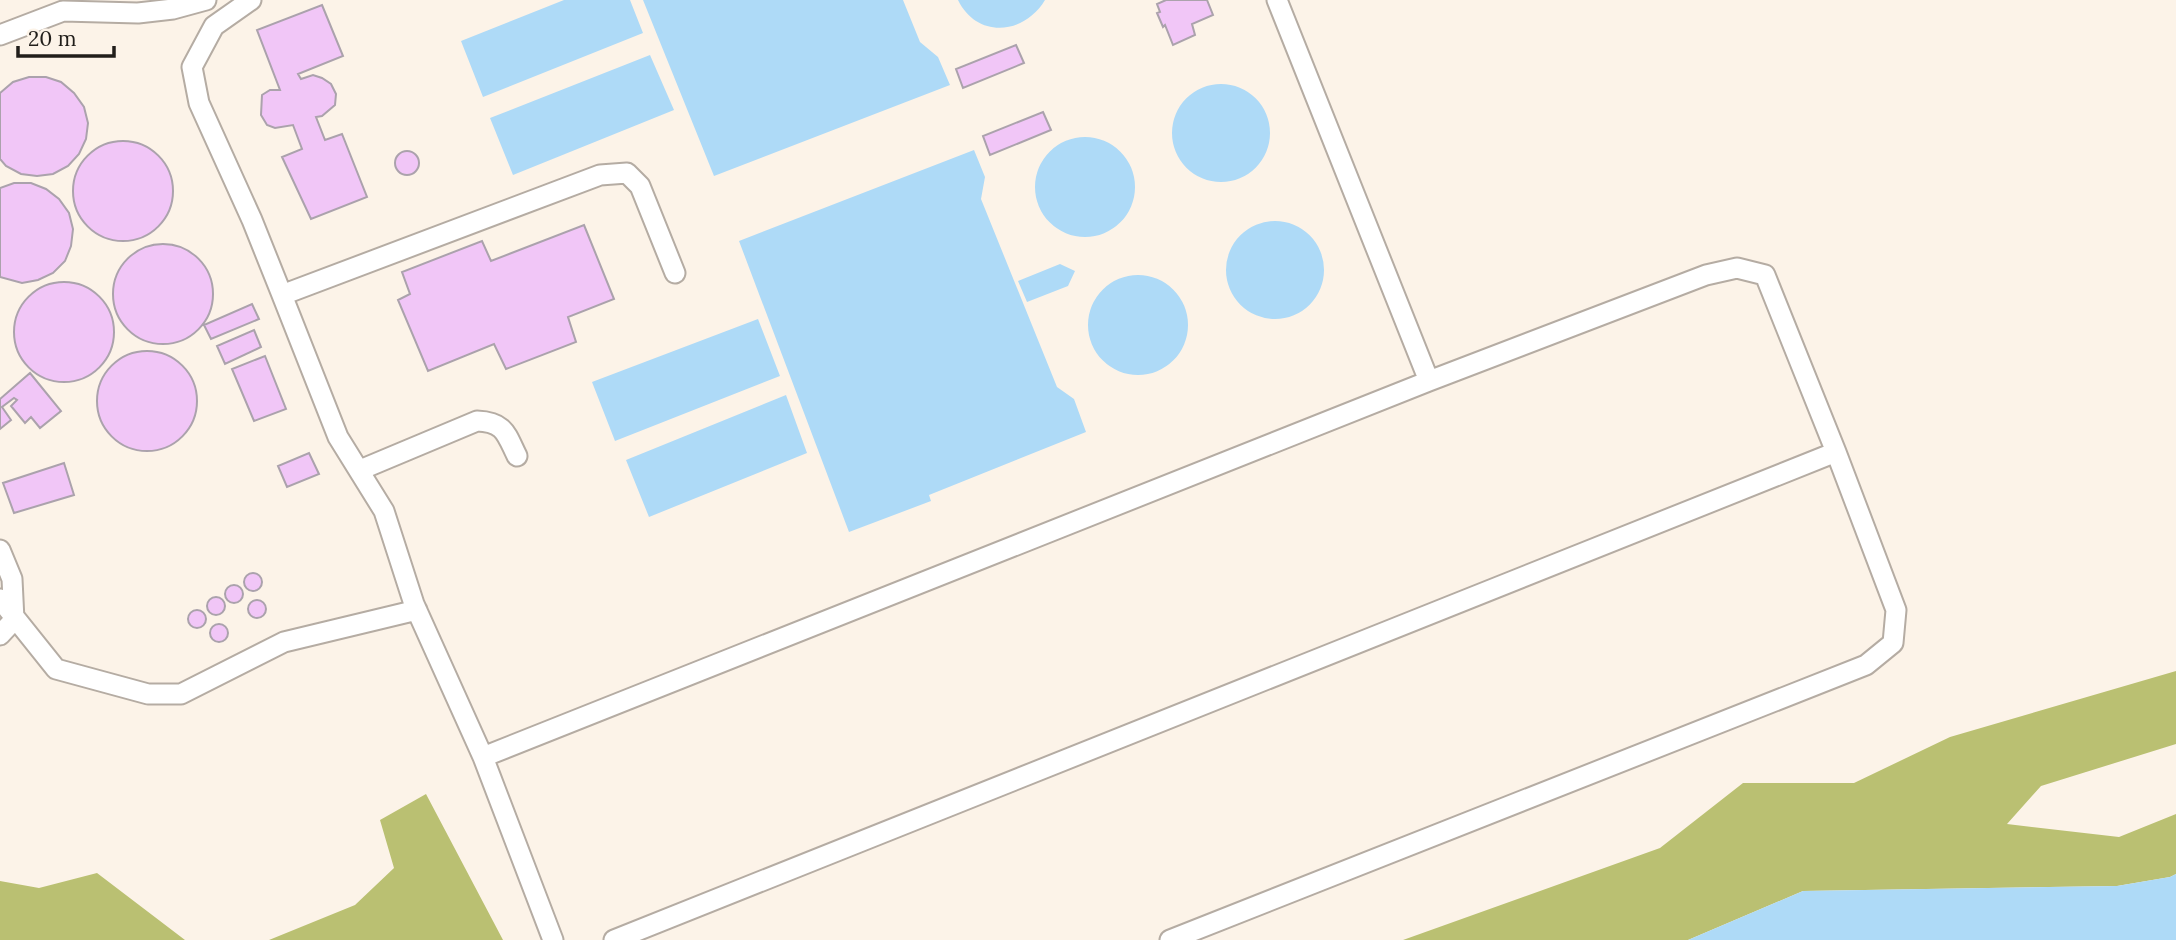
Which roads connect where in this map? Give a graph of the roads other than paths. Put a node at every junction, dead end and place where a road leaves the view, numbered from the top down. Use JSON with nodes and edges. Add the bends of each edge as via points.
{"nodes":[{"id":1,"x":206,"y":0,"type":"edge"},
{"id":2,"x":251,"y":0,"type":"edge"},
{"id":3,"x":1278,"y":0,"type":"edge"},
{"id":4,"x":0,"y":35,"type":"edge"},
{"id":5,"x":675,"y":273,"type":"dead end"},
{"id":6,"x":282,"y":295,"type":"junction"},
{"id":7,"x":1429,"y":381,"type":"junction"},
{"id":8,"x":1836,"y":452,"type":"junction"},
{"id":9,"x":517,"y":456,"type":"dead end"},
{"id":10,"x":360,"y":470,"type":"junction"},
{"id":11,"x":0,"y":550,"type":"edge"},
{"id":12,"x":0,"y":599,"type":"edge"},
{"id":13,"x":416,"y":610,"type":"junction"},
{"id":14,"x":15,"y":620,"type":"junction"},
{"id":15,"x":0,"y":635,"type":"edge"},
{"id":16,"x":483,"y":757,"type":"junction"},
{"id":17,"x":553,"y":940,"type":"edge"},
{"id":18,"x":614,"y":940,"type":"edge"},
{"id":19,"x":1170,"y":940,"type":"edge"}],
"edges":[{"from":1,"to":4,"type":"lane","via":[[138,13],[63,11]]},
{"from":2,"to":6,"type":"lane","via":[[214,26],[192,67],[199,103]]},
{"from":3,"to":7,"type":"lane"},
{"from":5,"to":6,"type":"lane","via":[[640,186],[627,173],[600,174]]},
{"from":6,"to":10,"type":"lane","via":[[338,437]]},
{"from":7,"to":8,"type":"lane","via":[[1706,275],[1737,268],[1765,275]]},
{"from":7,"to":16,"type":"lane"},
{"from":8,"to":18,"type":"lane"},
{"from":8,"to":19,"type":"lane","via":[[1896,610],[1893,643],[1866,665]]},
{"from":9,"to":10,"type":"lane","via":[[503,428],[477,421]]},
{"from":10,"to":13,"type":"lane","via":[[384,510]]},
{"from":11,"to":14,"type":"lane","via":[[12,579]]},
{"from":12,"to":14,"type":"lane"},
{"from":13,"to":14,"type":"lane","via":[[284,642],[181,694],[148,694],[56,669]]},
{"from":13,"to":16,"type":"lane"},
{"from":14,"to":15,"type":"lane"},
{"from":16,"to":17,"type":"lane"}]}
